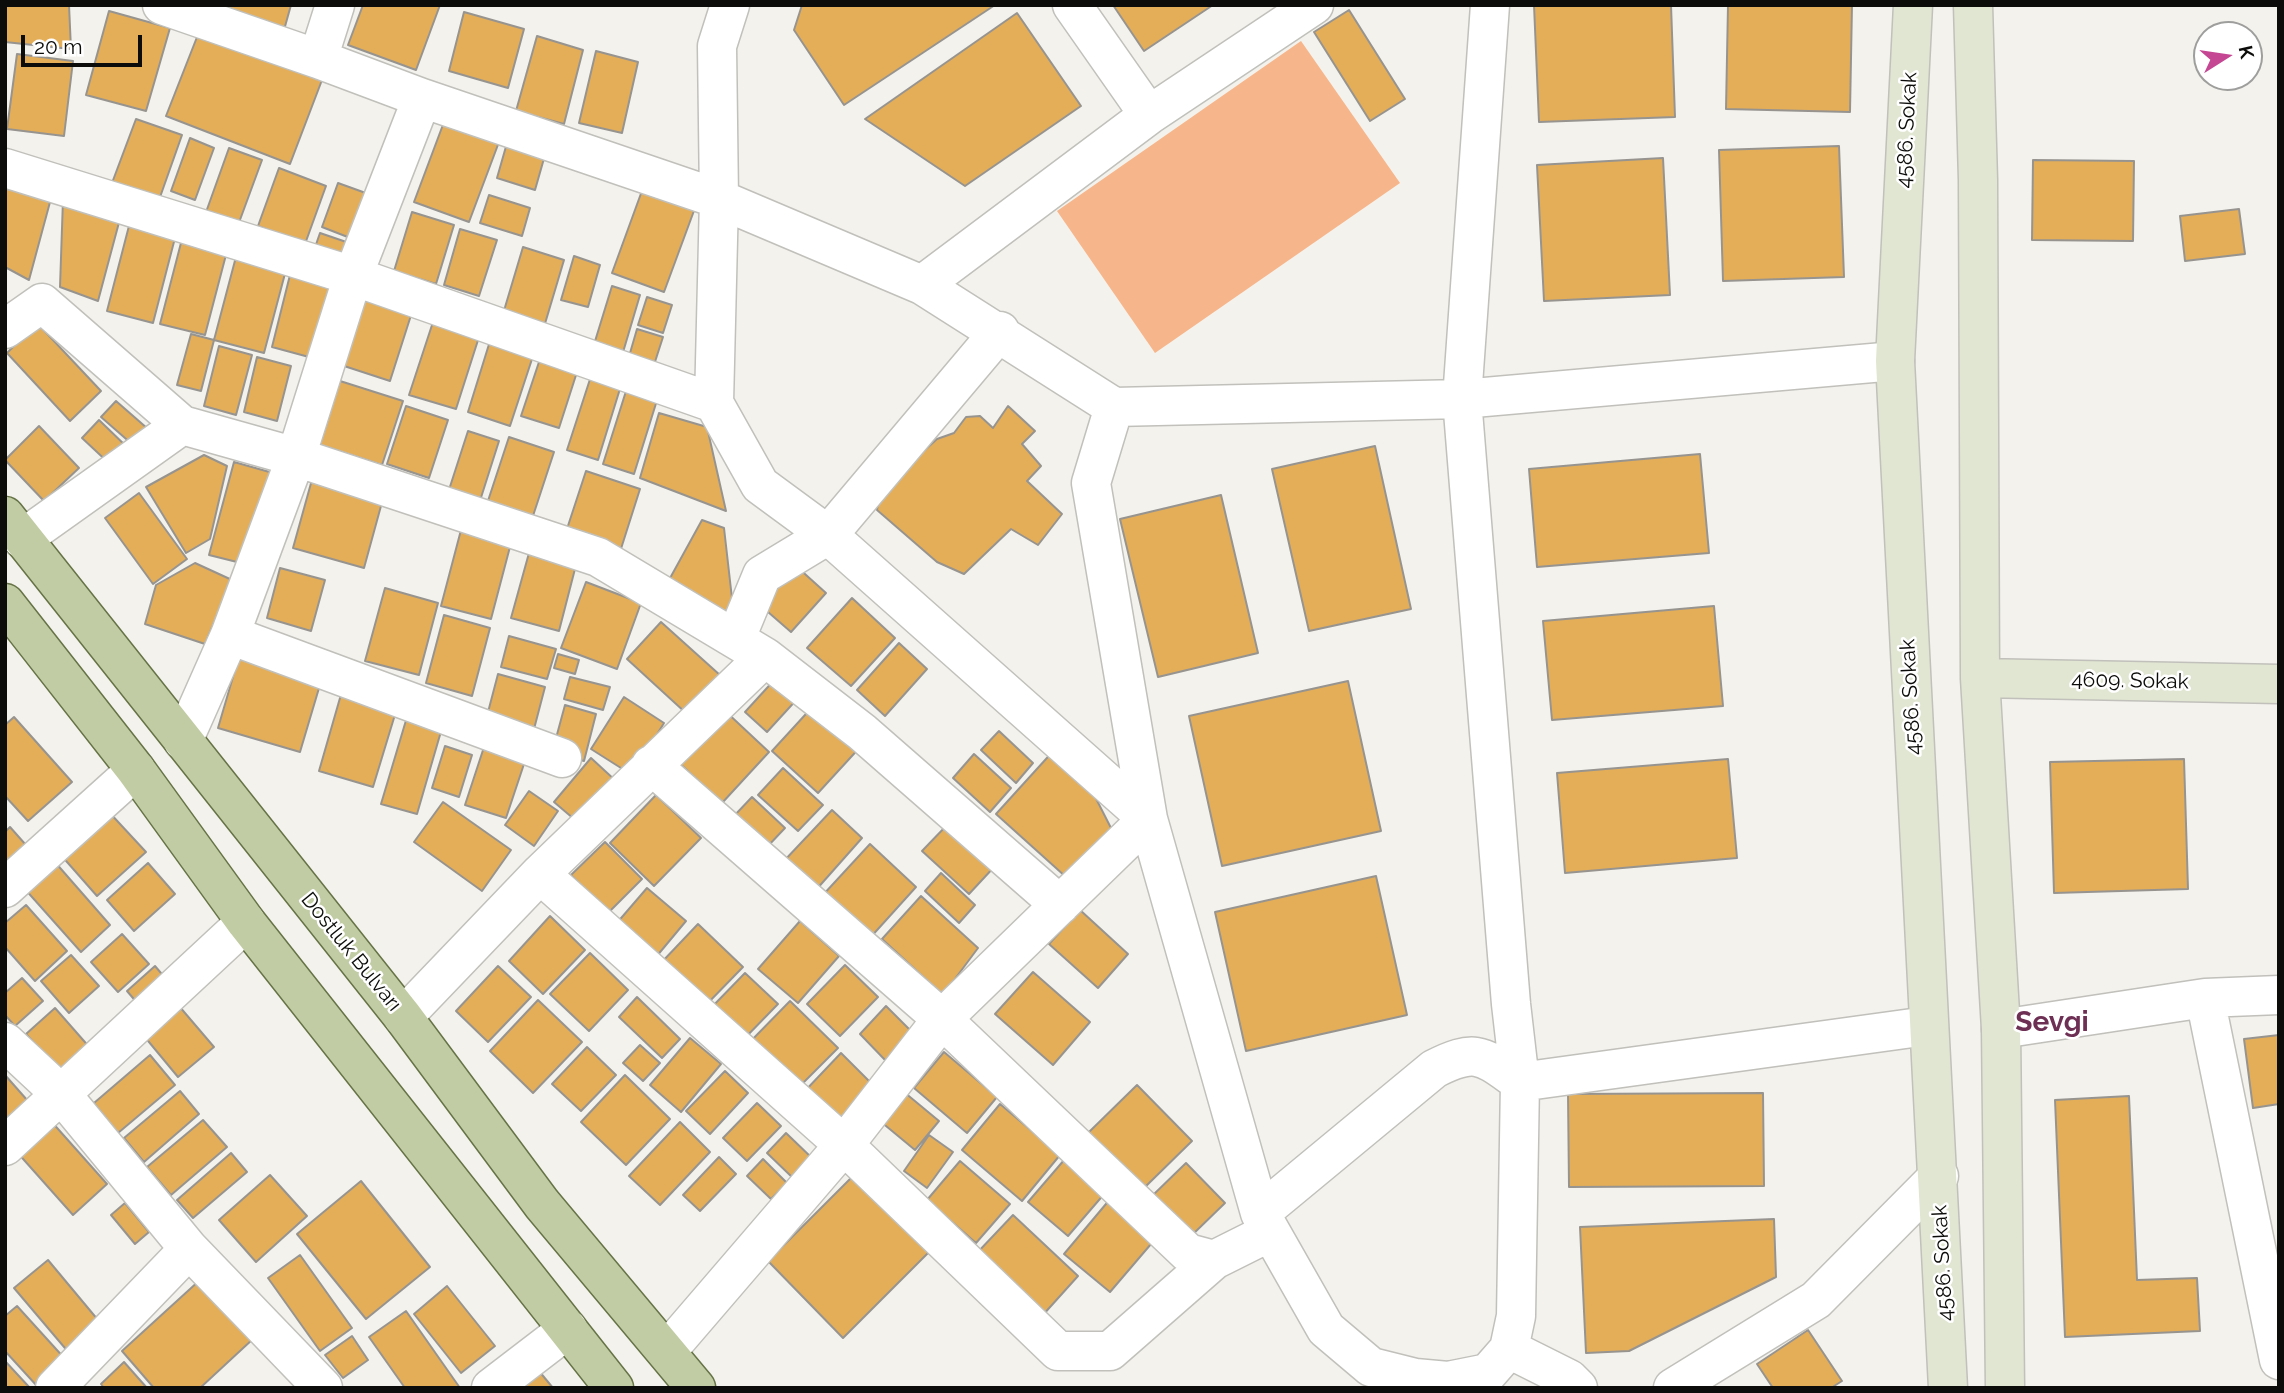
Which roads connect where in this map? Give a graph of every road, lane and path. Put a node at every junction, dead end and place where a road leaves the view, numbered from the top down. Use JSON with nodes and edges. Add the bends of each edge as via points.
{"nodes":[{"id":1,"x":162,"y":5,"type":"edge"},
{"id":2,"x":335,"y":5,"type":"edge"},
{"id":3,"x":730,"y":5,"type":"edge"},
{"id":4,"x":1072,"y":5,"type":"edge"},
{"id":5,"x":1314,"y":5,"type":"edge"},
{"id":6,"x":1490,"y":5,"type":"edge"},
{"id":7,"x":1913,"y":5,"type":"edge"},
{"id":8,"x":1973,"y":5,"type":"edge"},
{"id":9,"x":318,"y":59,"type":"junction"},
{"id":10,"x":422,"y":99,"type":"junction"},
{"id":11,"x":1149,"y":116,"type":"junction"},
{"id":12,"x":5,"y":168,"type":"edge"},
{"id":13,"x":719,"y":199,"type":"junction"},
{"id":14,"x":353,"y":276,"type":"junction"},
{"id":15,"x":922,"y":285,"type":"junction"},
{"id":16,"x":5,"y":330,"type":"edge"},
{"id":17,"x":1000,"y":331,"type":"junction"},
{"id":18,"x":1895,"y":360,"type":"junction"},
{"id":19,"x":1462,"y":399,"type":"junction"},
{"id":20,"x":714,"y":402,"type":"junction"},
{"id":21,"x":1114,"y":407,"type":"junction"},
{"id":22,"x":182,"y":425,"type":"junction"},
{"id":23,"x":296,"y":457,"type":"junction"},
{"id":24,"x":13,"y":528,"type":"edge"},
{"id":25,"x":828,"y":535,"type":"junction"},
{"id":26,"x":5,"y":603,"type":"edge"},
{"id":27,"x":230,"y":635,"type":"junction"},
{"id":28,"x":751,"y":647,"type":"junction"},
{"id":29,"x":1980,"y":678,"type":"junction"},
{"id":30,"x":2279,"y":684,"type":"edge"},
{"id":31,"x":183,"y":741,"type":"junction"},
{"id":32,"x":562,"y":758,"type":"dead end"},
{"id":33,"x":651,"y":765,"type":"junction"},
{"id":34,"x":136,"y":770,"type":"junction"},
{"id":35,"x":1148,"y":819,"type":"junction"},
{"id":36,"x":540,"y":874,"type":"junction"},
{"id":37,"x":5,"y":888,"type":"edge"},
{"id":38,"x":1060,"y":905,"type":"junction"},
{"id":39,"x":246,"y":922,"type":"junction"},
{"id":40,"x":2279,"y":995,"type":"edge"},
{"id":41,"x":2205,"y":998,"type":"junction"},
{"id":42,"x":403,"y":1017,"type":"junction"},
{"id":43,"x":942,"y":1019,"type":"junction"},
{"id":44,"x":1927,"y":1026,"type":"junction"},
{"id":45,"x":2001,"y":1029,"type":"junction"},
{"id":46,"x":5,"y":1042,"type":"edge"},
{"id":47,"x":1520,"y":1082,"type":"junction"},
{"id":48,"x":62,"y":1095,"type":"junction"},
{"id":49,"x":844,"y":1145,"type":"junction"},
{"id":50,"x":5,"y":1146,"type":"edge"},
{"id":51,"x":1939,"y":1176,"type":"junction"},
{"id":52,"x":1265,"y":1223,"type":"junction"},
{"id":53,"x":190,"y":1249,"type":"junction"},
{"id":54,"x":1214,"y":1260,"type":"junction"},
{"id":55,"x":2271,"y":1278,"type":"edge"},
{"id":56,"x":568,"y":1329,"type":"junction"},
{"id":57,"x":1509,"y":1349,"type":"junction"},
{"id":58,"x":667,"y":1351,"type":"junction"},
{"id":59,"x":2279,"y":1360,"type":"edge"},
{"id":60,"x":55,"y":1388,"type":"edge"},
{"id":61,"x":323,"y":1388,"type":"edge"},
{"id":62,"x":491,"y":1388,"type":"edge"},
{"id":63,"x":614,"y":1388,"type":"edge"},
{"id":64,"x":696,"y":1388,"type":"edge"},
{"id":65,"x":1578,"y":1388,"type":"edge"},
{"id":66,"x":1673,"y":1388,"type":"edge"},
{"id":67,"x":1948,"y":1388,"type":"edge"},
{"id":68,"x":2005,"y":1388,"type":"edge"}],
"edges":[{"from":1,"to":9,"type":"street"},
{"from":2,"to":9,"type":"street"},
{"from":3,"to":13,"type":"street","via":[[717,46]]},
{"from":4,"to":11,"type":"street"},
{"from":5,"to":11,"type":"street"},
{"from":6,"to":19,"type":"street"},
{"from":7,"to":18,"type":"main road","name":"4586. Sokak"},
{"from":8,"to":29,"type":"main road"},
{"from":9,"to":10,"type":"street"},
{"from":10,"to":13,"type":"street"},
{"from":10,"to":14,"type":"street"},
{"from":11,"to":15,"type":"street"},
{"from":12,"to":14,"type":"street"},
{"from":13,"to":15,"type":"street"},
{"from":13,"to":20,"type":"street"},
{"from":14,"to":20,"type":"street"},
{"from":14,"to":23,"type":"street"},
{"from":15,"to":17,"type":"street"},
{"from":16,"to":22,"type":"street","via":[[43,303]]},
{"from":17,"to":21,"type":"street"},
{"from":17,"to":25,"type":"street"},
{"from":18,"to":19,"type":"street"},
{"from":18,"to":44,"type":"main road","name":"4586. Sokak"},
{"from":19,"to":21,"type":"street"},
{"from":19,"to":47,"type":"street"},
{"from":20,"to":25,"type":"street","via":[[761,485]]},
{"from":21,"to":35,"type":"street","via":[[1091,483]]},
{"from":22,"to":23,"type":"street"},
{"from":22,"to":24,"type":"street"},
{"from":23,"to":27,"type":"street"},
{"from":23,"to":28,"type":"street","via":[[598,557]]},
{"from":24,"to":31,"type":"main road","name":"Dostluk Bulvarı"},
{"from":25,"to":28,"type":"street","via":[[762,575]]},
{"from":25,"to":35,"type":"street"},
{"from":26,"to":34,"type":"main road"},
{"from":27,"to":31,"type":"street"},
{"from":27,"to":32,"type":"street"},
{"from":28,"to":33,"type":"street"},
{"from":28,"to":38,"type":"street","via":[[862,732]]},
{"from":29,"to":30,"type":"main road","name":"4609. Sokak"},
{"from":29,"to":45,"type":"main road"},
{"from":31,"to":42,"type":"main road","name":"Dostluk Bulvarı"},
{"from":33,"to":36,"type":"street"},
{"from":33,"to":43,"type":"street"},
{"from":34,"to":37,"type":"street"},
{"from":34,"to":39,"type":"main road"},
{"from":35,"to":38,"type":"street"},
{"from":35,"to":52,"type":"street"},
{"from":36,"to":42,"type":"street"},
{"from":36,"to":49,"type":"street"},
{"from":38,"to":43,"type":"street"},
{"from":39,"to":48,"type":"street"},
{"from":39,"to":56,"type":"main road"},
{"from":40,"to":41,"type":"street"},
{"from":41,"to":45,"type":"street"},
{"from":41,"to":55,"type":"street"},
{"from":42,"to":58,"type":"main road","name":"Dostluk Bulvarı","via":[[542,1203]]},
{"from":43,"to":49,"type":"street"},
{"from":43,"to":54,"type":"street","via":[[1188,1253]]},
{"from":44,"to":47,"type":"street"},
{"from":44,"to":51,"type":"main road","name":"4586. Sokak"},
{"from":45,"to":68,"type":"main road"},
{"from":46,"to":48,"type":"street"},
{"from":47,"to":52,"type":"street","via":[[1487,1058],[1460,1056],[1442,1064]]},
{"from":47,"to":57,"type":"street","via":[[1516,1316]]},
{"from":48,"to":50,"type":"street"},
{"from":48,"to":53,"type":"street"},
{"from":49,"to":54,"type":"street","via":[[1058,1351],[1110,1351]]},
{"from":49,"to":58,"type":"street"},
{"from":51,"to":66,"type":"street","via":[[1816,1300]]},
{"from":51,"to":67,"type":"main road","name":"4586. Sokak"},
{"from":52,"to":54,"type":"street"},
{"from":52,"to":57,"type":"street","via":[[1326,1329],[1371,1367],[1448,1381],[1488,1373]]},
{"from":53,"to":60,"type":"street"},
{"from":53,"to":61,"type":"street"},
{"from":55,"to":59,"type":"street"},
{"from":56,"to":62,"type":"street"},
{"from":56,"to":63,"type":"main road"},
{"from":57,"to":65,"type":"street"},
{"from":58,"to":64,"type":"main road","name":"Dostluk Bulvarı"}]}
